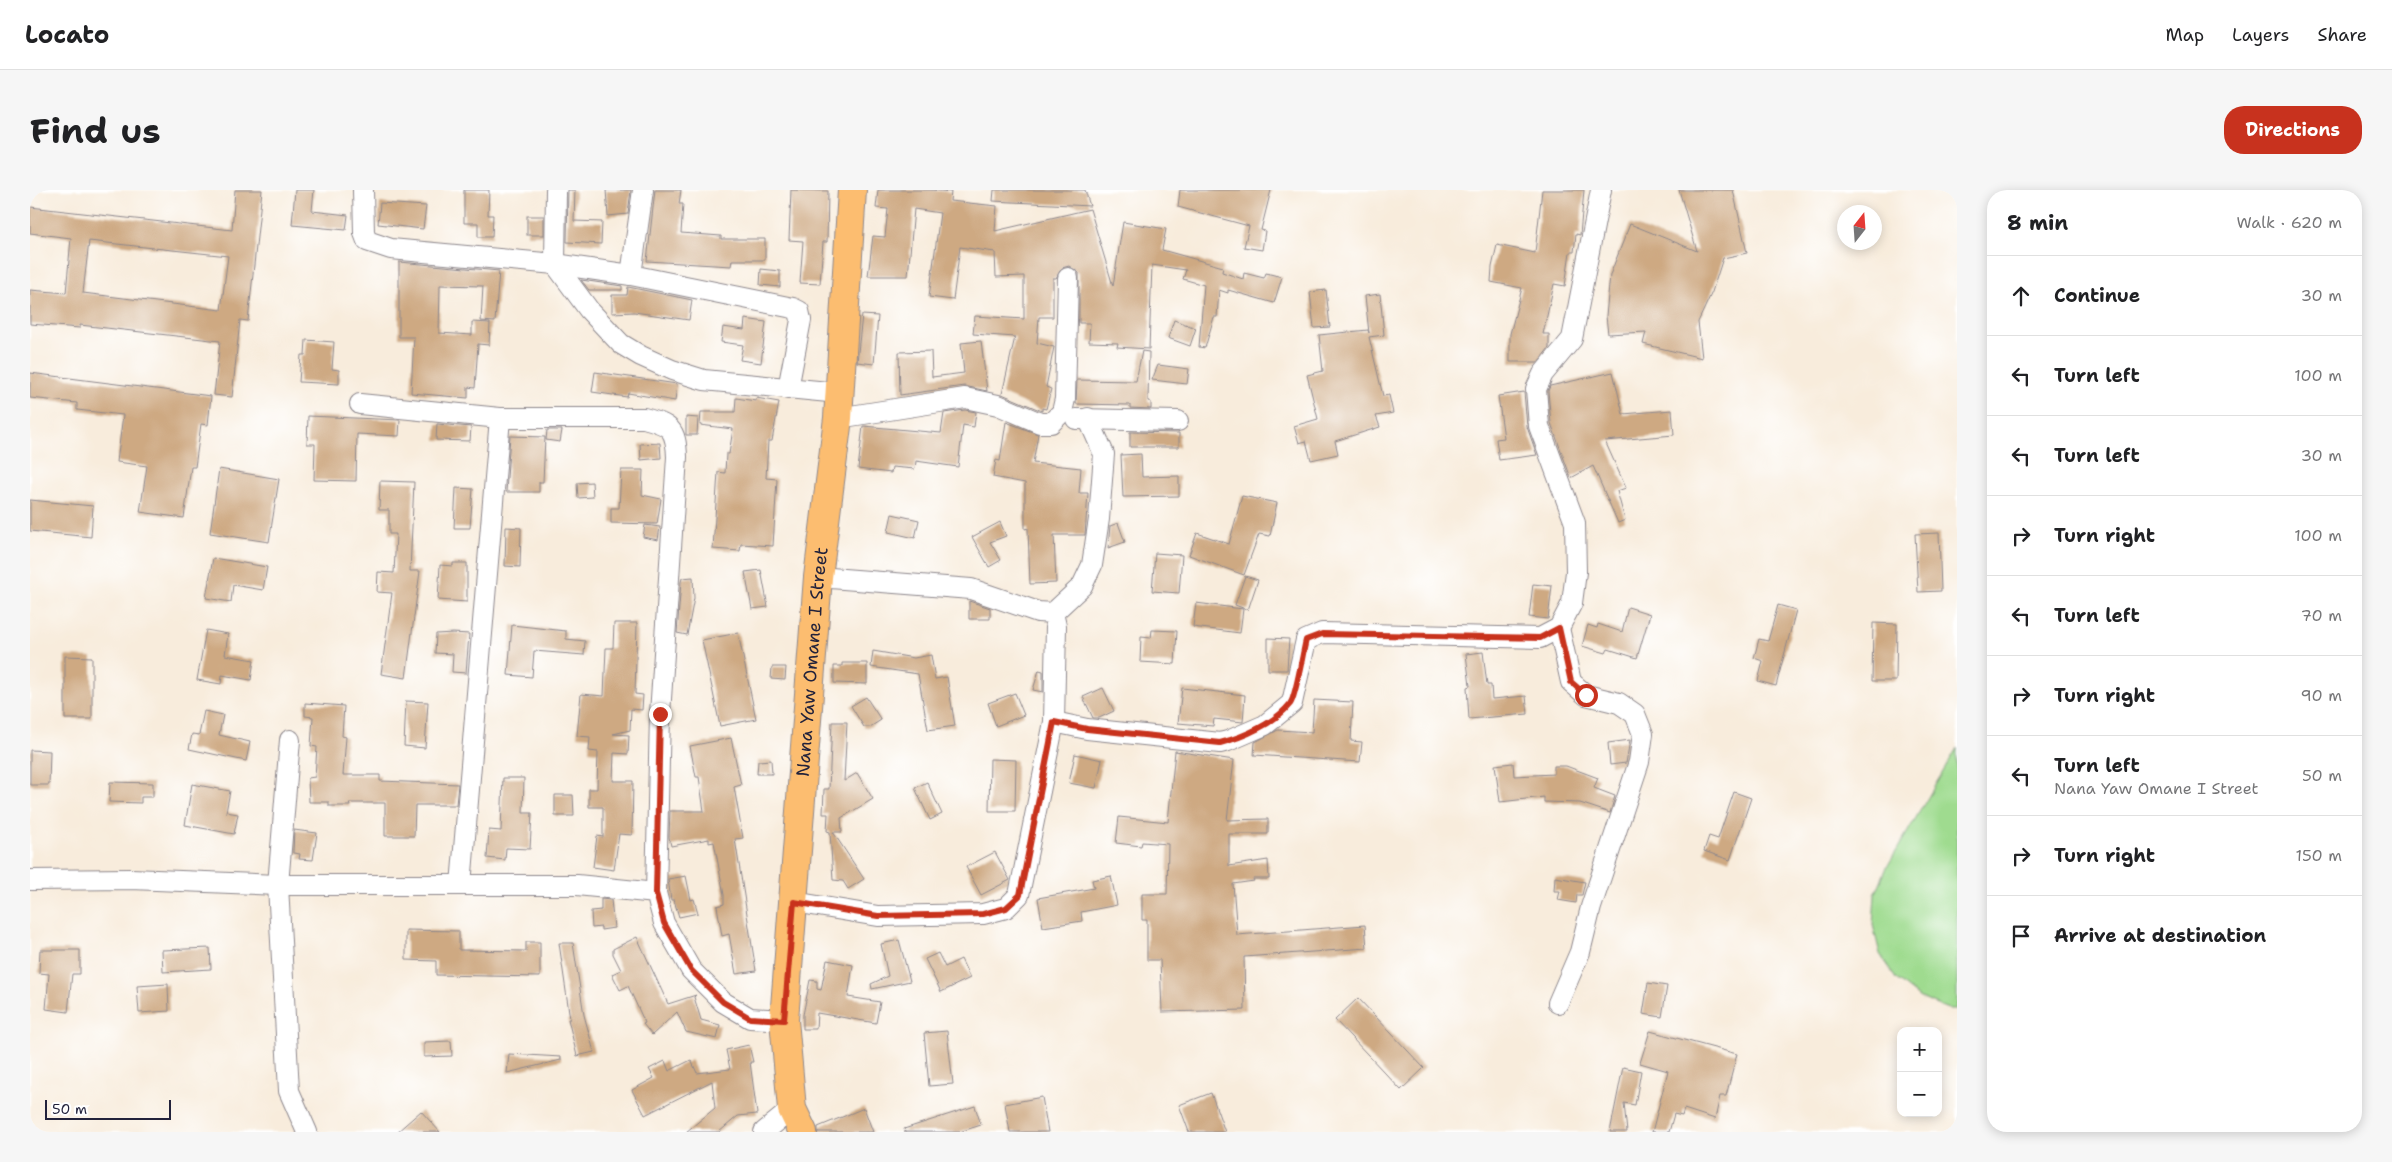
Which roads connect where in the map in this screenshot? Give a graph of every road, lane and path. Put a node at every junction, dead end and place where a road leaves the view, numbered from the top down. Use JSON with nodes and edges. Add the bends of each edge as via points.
{"nodes":[{"id":1,"x":364,"y":190,"type":"edge"},
{"id":2,"x":556,"y":190,"type":"edge"},
{"id":3,"x":644,"y":190,"type":"edge"},
{"id":4,"x":852,"y":190,"type":"edge"},
{"id":5,"x":1600,"y":190,"type":"edge"},
{"id":6,"x":555,"y":264,"type":"junction"},
{"id":7,"x":630,"y":275,"type":"junction"},
{"id":8,"x":1068,"y":278,"type":"dead end"},
{"id":9,"x":788,"y":389,"type":"junction"},
{"id":10,"x":360,"y":404,"type":"dead end"},
{"id":11,"x":838,"y":406,"type":"junction"},
{"id":12,"x":500,"y":418,"type":"junction"},
{"id":13,"x":1088,"y":418,"type":"junction"},
{"id":14,"x":1057,"y":420,"type":"junction"},
{"id":15,"x":1178,"y":421,"type":"dead end"},
{"id":16,"x":818,"y":577,"type":"junction"},
{"id":17,"x":1053,"y":613,"type":"junction"},
{"id":18,"x":1559,"y":628,"type":"junction"},
{"id":19,"x":1054,"y":722,"type":"junction"},
{"id":20,"x":290,"y":740,"type":"dead end"},
{"id":21,"x":30,"y":880,"type":"edge"},
{"id":22,"x":278,"y":884,"type":"junction"},
{"id":23,"x":461,"y":886,"type":"junction"},
{"id":24,"x":656,"y":893,"type":"junction"},
{"id":25,"x":794,"y":902,"type":"junction"},
{"id":26,"x":1558,"y":1003,"type":"dead end"},
{"id":27,"x":784,"y":1020,"type":"junction"},
{"id":28,"x":797,"y":1121,"type":"edge"},
{"id":29,"x":307,"y":1132,"type":"edge"},
{"id":30,"x":764,"y":1132,"type":"edge"}],
"edges":[{"from":1,"to":6,"type":"street","via":[[364,233],[367,241],[375,245]]},
{"from":2,"to":6,"type":"street"},
{"from":3,"to":7,"type":"street"},
{"from":4,"to":11,"type":"main road","name":"Nana Yaw Omane I Street"},
{"from":5,"to":18,"type":"street","via":[[1572,339],[1543,374],[1536,389],[1539,426],[1574,523],[1576,572],[1572,603]]},
{"from":6,"to":7,"type":"street"},
{"from":6,"to":9,"type":"street","via":[[589,310],[622,344],[641,356],[704,380]]},
{"from":7,"to":9,"type":"street","via":[[799,311],[801,320]]},
{"from":8,"to":14,"type":"street","via":[[1065,399]]},
{"from":9,"to":11,"type":"street"},
{"from":10,"to":12,"type":"street"},
{"from":11,"to":14,"type":"street","via":[[965,398],[998,405],[1040,423]]},
{"from":11,"to":16,"type":"main road","name":"Nana Yaw Omane I Street"},
{"from":12,"to":23,"type":"street"},
{"from":12,"to":24,"type":"street","via":[[644,418],[665,424],[676,437],[674,534],[660,714]]},
{"from":13,"to":14,"type":"street"},
{"from":13,"to":15,"type":"street"},
{"from":13,"to":17,"type":"street","via":[[1104,454],[1092,565],[1082,586]]},
{"from":16,"to":17,"type":"street","via":[[971,589],[1038,612]]},
{"from":16,"to":25,"type":"main road","name":"Nana Yaw Omane I Street"},
{"from":17,"to":19,"type":"street","via":[[1056,626]]},
{"from":18,"to":19,"type":"street","via":[[1540,638],[1322,634],[1306,640],[1292,703],[1265,725],[1220,743],[1087,729]]},
{"from":18,"to":26,"type":"street","via":[[1571,682],[1586,695],[1619,703],[1635,714],[1643,734],[1639,762],[1591,906],[1580,952]]},
{"from":19,"to":25,"type":"street","via":[[1020,895],[1006,908],[983,914],[878,916]]},
{"from":20,"to":22,"type":"street"},
{"from":21,"to":22,"type":"street","via":[[131,879]]},
{"from":22,"to":23,"type":"street"},
{"from":22,"to":29,"type":"street","via":[[289,1091]]},
{"from":23,"to":24,"type":"street","via":[[577,885]]},
{"from":24,"to":27,"type":"street","via":[[664,923],[691,970],[723,1002],[750,1018]]},
{"from":25,"to":27,"type":"main road","name":"Nana Yaw Omane I Street"},
{"from":27,"to":28,"type":"main road","name":"Nana Yaw Omane I Street"},
{"from":28,"to":30,"type":"street"}]}
